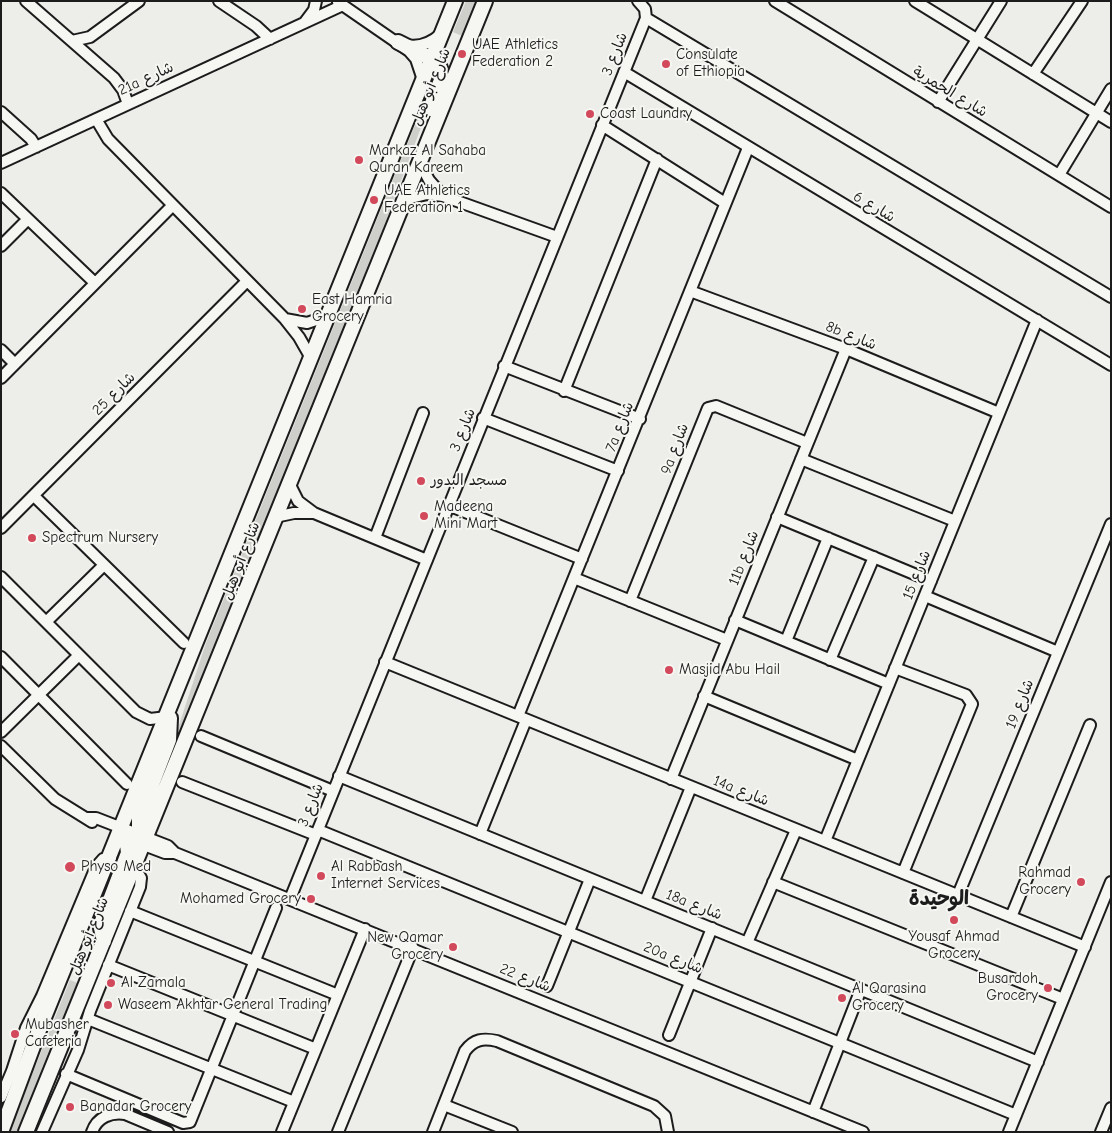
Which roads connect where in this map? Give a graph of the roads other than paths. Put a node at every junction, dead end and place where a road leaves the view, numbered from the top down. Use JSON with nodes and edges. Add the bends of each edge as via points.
{"nodes":[{"id":1,"x":26,"y":1,"type":"edge"},
{"id":2,"x":139,"y":1,"type":"edge"},
{"id":3,"x":219,"y":1,"type":"edge"},
{"id":4,"x":316,"y":1,"type":"edge"},
{"id":5,"x":456,"y":1,"type":"edge"},
{"id":6,"x":485,"y":1,"type":"edge"},
{"id":7,"x":638,"y":1,"type":"edge"},
{"id":8,"x":915,"y":1,"type":"edge"},
{"id":9,"x":1002,"y":1,"type":"edge"},
{"id":10,"x":1082,"y":1,"type":"edge"},
{"id":11,"x":778,"y":2,"type":"edge"},
{"id":12,"x":340,"y":3,"type":"edge"},
{"id":13,"x":646,"y":18,"type":"junction"},
{"id":14,"x":304,"y":23,"type":"junction"},
{"id":15,"x":442,"y":33,"type":"junction"},
{"id":16,"x":270,"y":39,"type":"junction"},
{"id":17,"x":977,"y":39,"type":"junction"},
{"id":18,"x":72,"y":41,"type":"junction"},
{"id":19,"x":398,"y":42,"type":"junction"},
{"id":20,"x":432,"y":59,"type":"junction"},
{"id":21,"x":624,"y":72,"type":"junction"},
{"id":22,"x":1033,"y":74,"type":"junction"},
{"id":23,"x":423,"y":80,"type":"junction"},
{"id":24,"x":1111,"y":89,"type":"edge"},
{"id":25,"x":938,"y":102,"type":"junction"},
{"id":26,"x":128,"y":104,"type":"junction"},
{"id":27,"x":1,"y":112,"type":"edge"},
{"id":28,"x":1096,"y":113,"type":"junction"},
{"id":29,"x":96,"y":119,"type":"junction"},
{"id":30,"x":1111,"y":122,"type":"edge"},
{"id":31,"x":602,"y":125,"type":"junction"},
{"id":32,"x":36,"y":146,"type":"junction"},
{"id":33,"x":748,"y":148,"type":"junction"},
{"id":34,"x":421,"y":157,"type":"junction"},
{"id":35,"x":657,"y":159,"type":"junction"},
{"id":36,"x":1,"y":163,"type":"edge"},
{"id":37,"x":1059,"y":175,"type":"junction"},
{"id":38,"x":1,"y":193,"type":"edge"},
{"id":39,"x":443,"y":196,"type":"junction"},
{"id":40,"x":403,"y":200,"type":"junction"},
{"id":41,"x":725,"y":203,"type":"junction"},
{"id":42,"x":173,"y":205,"type":"junction"},
{"id":43,"x":1111,"y":207,"type":"edge"},
{"id":44,"x":28,"y":219,"type":"junction"},
{"id":45,"x":557,"y":237,"type":"junction"},
{"id":46,"x":1,"y":246,"type":"edge"},
{"id":47,"x":248,"y":281,"type":"junction"},
{"id":48,"x":95,"y":283,"type":"junction"},
{"id":49,"x":690,"y":291,"type":"junction"},
{"id":50,"x":1111,"y":297,"type":"edge"},
{"id":51,"x":328,"y":316,"type":"junction"},
{"id":52,"x":284,"y":318,"type":"junction"},
{"id":53,"x":1037,"y":320,"type":"junction"},
{"id":54,"x":846,"y":349,"type":"junction"},
{"id":55,"x":1,"y":350,"type":"edge"},
{"id":56,"x":311,"y":358,"type":"junction"},
{"id":57,"x":15,"y":364,"type":"junction"},
{"id":58,"x":1111,"y":365,"type":"edge"},
{"id":59,"x":504,"y":366,"type":"junction"},
{"id":60,"x":1,"y":378,"type":"edge"},
{"id":61,"x":564,"y":391,"type":"junction"},
{"id":62,"x":423,"y":413,"type":"dead end"},
{"id":63,"x":999,"y":413,"type":"junction"},
{"id":64,"x":484,"y":418,"type":"junction"},
{"id":65,"x":640,"y":419,"type":"junction"},
{"id":66,"x":807,"y":444,"type":"junction"},
{"id":67,"x":801,"y":459,"type":"junction"},
{"id":68,"x":618,"y":471,"type":"junction"},
{"id":69,"x":290,"y":483,"type":"junction"},
{"id":70,"x":34,"y":496,"type":"junction"},
{"id":71,"x":448,"y":505,"type":"junction"},
{"id":72,"x":314,"y":513,"type":"junction"},
{"id":73,"x":275,"y":517,"type":"junction"},
{"id":74,"x":777,"y":517,"type":"junction"},
{"id":75,"x":955,"y":521,"type":"junction"},
{"id":76,"x":1111,"y":524,"type":"edge"},
{"id":77,"x":1,"y":528,"type":"edge"},
{"id":78,"x":375,"y":538,"type":"junction"},
{"id":79,"x":828,"y":538,"type":"junction"},
{"id":80,"x":874,"y":557,"type":"junction"},
{"id":81,"x":582,"y":559,"type":"junction"},
{"id":82,"x":427,"y":560,"type":"junction"},
{"id":83,"x":104,"y":564,"type":"junction"},
{"id":84,"x":1,"y":577,"type":"edge"},
{"id":85,"x":574,"y":578,"type":"junction"},
{"id":86,"x":931,"y":581,"type":"junction"},
{"id":87,"x":925,"y":596,"type":"junction"},
{"id":88,"x":630,"y":601,"type":"junction"},
{"id":89,"x":735,"y":620,"type":"junction"},
{"id":90,"x":46,"y":622,"type":"junction"},
{"id":91,"x":727,"y":640,"type":"junction"},
{"id":92,"x":786,"y":641,"type":"junction"},
{"id":93,"x":184,"y":644,"type":"dead end"},
{"id":94,"x":1058,"y":652,"type":"junction"},
{"id":95,"x":79,"y":655,"type":"junction"},
{"id":96,"x":1,"y":658,"type":"edge"},
{"id":97,"x":830,"y":660,"type":"junction"},
{"id":98,"x":385,"y":662,"type":"junction"},
{"id":99,"x":895,"y":668,"type":"junction"},
{"id":100,"x":889,"y":684,"type":"junction"},
{"id":101,"x":39,"y":695,"type":"junction"},
{"id":102,"x":704,"y":696,"type":"junction"},
{"id":103,"x":168,"y":715,"type":"junction"},
{"id":104,"x":522,"y":718,"type":"junction"},
{"id":105,"x":1090,"y":725,"type":"dead end"},
{"id":106,"x":1,"y":732,"type":"edge"},
{"id":107,"x":200,"y":736,"type":"dead end"},
{"id":108,"x":1,"y":746,"type":"edge"},
{"id":109,"x":858,"y":760,"type":"junction"},
{"id":110,"x":340,"y":776,"type":"junction"},
{"id":111,"x":671,"y":778,"type":"junction"},
{"id":112,"x":182,"y":782,"type":"dead end"},
{"id":113,"x":127,"y":784,"type":"dead end"},
{"id":114,"x":691,"y":787,"type":"junction"},
{"id":115,"x":333,"y":791,"type":"junction"},
{"id":116,"x":796,"y":830,"type":"junction"},
{"id":117,"x":317,"y":833,"type":"junction"},
{"id":118,"x":480,"y":834,"type":"junction"},
{"id":119,"x":122,"y":837,"type":"junction"},
{"id":120,"x":143,"y":839,"type":"junction"},
{"id":121,"x":825,"y":841,"type":"junction"},
{"id":122,"x":110,"y":858,"type":"junction"},
{"id":123,"x":135,"y":868,"type":"junction"},
{"id":124,"x":903,"y":873,"type":"junction"},
{"id":125,"x":590,"y":879,"type":"junction"},
{"id":126,"x":774,"y":882,"type":"junction"},
{"id":127,"x":1110,"y":889,"type":"edge"},
{"id":128,"x":958,"y":895,"type":"junction"},
{"id":129,"x":290,"y":899,"type":"junction"},
{"id":130,"x":645,"y":901,"type":"junction"},
{"id":131,"x":276,"y":908,"type":"dead end"},
{"id":132,"x":130,"y":911,"type":"junction"},
{"id":133,"x":1011,"y":917,"type":"junction"},
{"id":134,"x":712,"y":928,"type":"junction"},
{"id":135,"x":364,"y":929,"type":"junction"},
{"id":136,"x":568,"y":933,"type":"junction"},
{"id":137,"x":105,"y":942,"type":"junction"},
{"id":138,"x":747,"y":943,"type":"junction"},
{"id":139,"x":1084,"y":947,"type":"junction"},
{"id":140,"x":413,"y":948,"type":"junction"},
{"id":141,"x":254,"y":962,"type":"junction"},
{"id":142,"x":108,"y":965,"type":"junction"},
{"id":143,"x":690,"y":982,"type":"junction"},
{"id":144,"x":547,"y":986,"type":"dead end"},
{"id":145,"x":861,"y":989,"type":"junction"},
{"id":146,"x":338,"y":995,"type":"junction"},
{"id":147,"x":1063,"y":999,"type":"junction"},
{"id":148,"x":233,"y":1015,"type":"junction"},
{"id":149,"x":88,"y":1019,"type":"junction"},
{"id":150,"x":669,"y":1035,"type":"dead end"},
{"id":151,"x":841,"y":1042,"type":"junction"},
{"id":152,"x":316,"y":1049,"type":"junction"},
{"id":153,"x":1038,"y":1062,"type":"junction"},
{"id":154,"x":212,"y":1069,"type":"junction"},
{"id":155,"x":66,"y":1074,"type":"junction"},
{"id":156,"x":2,"y":1094,"type":"edge"},
{"id":157,"x":294,"y":1102,"type":"junction"},
{"id":158,"x":444,"y":1105,"type":"junction"},
{"id":159,"x":1111,"y":1108,"type":"edge"},
{"id":160,"x":813,"y":1112,"type":"junction"},
{"id":161,"x":1016,"y":1115,"type":"junction"},
{"id":162,"x":668,"y":1131,"type":"edge"},
{"id":163,"x":1,"y":1132,"type":"edge"},
{"id":164,"x":26,"y":1132,"type":"edge"},
{"id":165,"x":42,"y":1132,"type":"edge"},
{"id":166,"x":92,"y":1132,"type":"edge"},
{"id":167,"x":168,"y":1132,"type":"edge"},
{"id":168,"x":282,"y":1132,"type":"edge"},
{"id":169,"x":338,"y":1132,"type":"edge"},
{"id":170,"x":433,"y":1132,"type":"edge"},
{"id":171,"x":512,"y":1132,"type":"edge"},
{"id":172,"x":863,"y":1132,"type":"edge"},
{"id":173,"x":1009,"y":1132,"type":"edge"},
{"id":174,"x":1101,"y":1132,"type":"edge"}],
"edges":[{"from":1,"to":18,"type":"street"},
{"from":2,"to":18,"type":"street","via":[[90,37]]},
{"from":3,"to":16,"type":"street"},
{"from":4,"to":14,"type":"street","via":[[314,10]]},
{"from":5,"to":15,"type":"main road","name":"شارع أبو هيل"},
{"from":6,"to":34,"type":"main road","name":"شارع أبو هيل"},
{"from":7,"to":13,"type":"street","via":[[645,9]]},
{"from":8,"to":17,"type":"street"},
{"from":9,"to":17,"type":"street"},
{"from":10,"to":22,"type":"street"},
{"from":11,"to":25,"type":"street","name":"شارع الحمرية"},
{"from":12,"to":14,"type":"street","name":"21a شارع"},
{"from":12,"to":19,"type":"street"},
{"from":13,"to":21,"type":"street","name":"شارع 3"},
{"from":13,"to":50,"type":"street"},
{"from":14,"to":16,"type":"street","name":"21a شارع"},
{"from":15,"to":19,"type":"street","via":[[422,45]]},
{"from":15,"to":20,"type":"main road","name":"شارع أبو هيل"},
{"from":16,"to":26,"type":"street","name":"21a شارع"},
{"from":17,"to":22,"type":"street"},
{"from":17,"to":25,"type":"street"},
{"from":18,"to":26,"type":"street","via":[[119,83]]},
{"from":19,"to":20,"type":"main road"},
{"from":19,"to":23,"type":"street","via":[[416,59]]},
{"from":20,"to":23,"type":"main road","name":"شارع أبو هيل"},
{"from":20,"to":34,"type":"main road","via":[[442,74],[421,136]]},
{"from":21,"to":31,"type":"street","name":"شارع 3"},
{"from":21,"to":33,"type":"street","name":"شارع 6"},
{"from":22,"to":28,"type":"street"},
{"from":23,"to":51,"type":"main road","name":"شارع أبو هيل"},
{"from":24,"to":28,"type":"street"},
{"from":25,"to":37,"type":"street","name":"شارع الحمرية"},
{"from":26,"to":29,"type":"street","name":"21a شارع"},
{"from":27,"to":32,"type":"street"},
{"from":28,"to":30,"type":"street"},
{"from":28,"to":37,"type":"street"},
{"from":29,"to":32,"type":"street","name":"21a شارع"},
{"from":29,"to":42,"type":"street","via":[[104,135]]},
{"from":31,"to":35,"type":"street"},
{"from":31,"to":45,"type":"street","name":"شارع 3"},
{"from":32,"to":36,"type":"street","name":"21a شارع"},
{"from":33,"to":41,"type":"street","name":"7a شارع"},
{"from":33,"to":53,"type":"street","name":"شارع 6"},
{"from":34,"to":39,"type":"street","via":[[429,180]]},
{"from":34,"to":40,"type":"main road","name":"شارع أبو هيل"},
{"from":35,"to":41,"type":"street"},
{"from":35,"to":61,"type":"street"},
{"from":37,"to":43,"type":"street","name":"شارع الحمرية"},
{"from":38,"to":44,"type":"street"},
{"from":39,"to":40,"type":"street","via":[[427,194]]},
{"from":39,"to":45,"type":"street"},
{"from":40,"to":69,"type":"main road","name":"شارع أبو هيل"},
{"from":41,"to":49,"type":"street","name":"7a شارع"},
{"from":42,"to":47,"type":"street"},
{"from":42,"to":48,"type":"street"},
{"from":44,"to":46,"type":"street"},
{"from":44,"to":48,"type":"street"},
{"from":45,"to":59,"type":"street","name":"شارع 3"},
{"from":47,"to":52,"type":"street"},
{"from":47,"to":70,"type":"street","name":"شارع 25"},
{"from":48,"to":57,"type":"street"},
{"from":49,"to":54,"type":"street","name":"8b شارع"},
{"from":49,"to":65,"type":"street","name":"7a شارع"},
{"from":51,"to":52,"type":"street","via":[[307,323]]},
{"from":51,"to":56,"type":"main road","name":"شارع أبو هيل"},
{"from":52,"to":56,"type":"street"},
{"from":53,"to":58,"type":"street","name":"شارع 6"},
{"from":53,"to":63,"type":"street","name":"شارع 15"},
{"from":54,"to":63,"type":"street","name":"8b شارع"},
{"from":54,"to":66,"type":"street","name":"11b شارع"},
{"from":55,"to":57,"type":"street"},
{"from":56,"to":103,"type":"main road","name":"شارع أبو هيل"},
{"from":57,"to":60,"type":"street"},
{"from":59,"to":61,"type":"street"},
{"from":59,"to":64,"type":"street","name":"شارع 3"},
{"from":61,"to":65,"type":"street"},
{"from":62,"to":78,"type":"street"},
{"from":63,"to":75,"type":"street","name":"شارع 15"},
{"from":64,"to":68,"type":"street"},
{"from":64,"to":71,"type":"street","name":"شارع 3"},
{"from":65,"to":68,"type":"street","name":"7a شارع"},
{"from":66,"to":67,"type":"street","name":"11b شارع"},
{"from":66,"to":88,"type":"street","name":"9a شارع","via":[[716,406],[708,408]]},
{"from":67,"to":74,"type":"street","name":"11b شارع"},
{"from":67,"to":75,"type":"street"},
{"from":68,"to":81,"type":"street","name":"7a شارع"},
{"from":69,"to":72,"type":"street","via":[[298,501]]},
{"from":69,"to":73,"type":"main road","name":"شارع أبو هيل"},
{"from":70,"to":77,"type":"street","name":"شارع 25"},
{"from":70,"to":83,"type":"street"},
{"from":71,"to":81,"type":"street"},
{"from":71,"to":82,"type":"street","name":"شارع 3"},
{"from":72,"to":73,"type":"street"},
{"from":72,"to":78,"type":"street"},
{"from":73,"to":120,"type":"main road","name":"شارع أبو هيل"},
{"from":74,"to":79,"type":"street"},
{"from":74,"to":89,"type":"street","name":"11b شارع"},
{"from":75,"to":86,"type":"street","name":"شارع 15"},
{"from":76,"to":94,"type":"street","name":"شارع 19"},
{"from":78,"to":82,"type":"street"},
{"from":79,"to":80,"type":"street"},
{"from":79,"to":92,"type":"street"},
{"from":80,"to":86,"type":"street"},
{"from":80,"to":97,"type":"street"},
{"from":81,"to":85,"type":"street","name":"7a شارع"},
{"from":82,"to":98,"type":"street","name":"شارع 3"},
{"from":83,"to":90,"type":"street"},
{"from":83,"to":93,"type":"street"},
{"from":84,"to":90,"type":"street"},
{"from":85,"to":88,"type":"street"},
{"from":85,"to":104,"type":"street","name":"7a شارع"},
{"from":86,"to":87,"type":"street","name":"شارع 15"},
{"from":87,"to":94,"type":"street"},
{"from":87,"to":99,"type":"street","name":"شارع 15"},
{"from":88,"to":91,"type":"street"},
{"from":89,"to":91,"type":"street","name":"11b شارع"},
{"from":89,"to":92,"type":"street"},
{"from":90,"to":95,"type":"street"},
{"from":91,"to":102,"type":"street","name":"11b شارع"},
{"from":92,"to":97,"type":"street"},
{"from":94,"to":128,"type":"street","name":"شارع 19"},
{"from":95,"to":101,"type":"street"},
{"from":95,"to":103,"type":"street","via":[[142,717],[150,720]]},
{"from":96,"to":101,"type":"street"},
{"from":97,"to":100,"type":"street"},
{"from":98,"to":104,"type":"street","name":"14a شارع"},
{"from":98,"to":110,"type":"street","name":"شارع 3"},
{"from":99,"to":100,"type":"street","name":"شارع 15"},
{"from":99,"to":124,"type":"street","via":[[966,696],[972,704]]},
{"from":100,"to":109,"type":"street","name":"شارع 15"},
{"from":101,"to":106,"type":"street"},
{"from":101,"to":113,"type":"street"},
{"from":102,"to":109,"type":"street"},
{"from":102,"to":111,"type":"street","name":"11b شارع"},
{"from":103,"to":119,"type":"main road","name":"شارع أبو هيل"},
{"from":103,"to":120,"type":"main road","via":[[169,740],[139,818]]},
{"from":104,"to":111,"type":"street","name":"14a شارع"},
{"from":104,"to":118,"type":"street","name":"7a شارع"},
{"from":105,"to":133,"type":"street"},
{"from":107,"to":115,"type":"street"},
{"from":108,"to":119,"type":"street","name":"شارع 22","via":[[55,799],[88,818],[96,818]]},
{"from":109,"to":121,"type":"street","name":"شارع 15"},
{"from":110,"to":115,"type":"street","name":"شارع 3"},
{"from":110,"to":118,"type":"street","name":"18a شارع"},
{"from":111,"to":114,"type":"street","name":"14a شارع"},
{"from":112,"to":117,"type":"street","name":"20a شارع"},
{"from":114,"to":116,"type":"street","name":"14a شارع"},
{"from":114,"to":130,"type":"street"},
{"from":115,"to":117,"type":"street","name":"شارع 3"},
{"from":116,"to":121,"type":"street","name":"14a شارع"},
{"from":116,"to":126,"type":"street"},
{"from":117,"to":129,"type":"street","name":"شارع 3"},
{"from":117,"to":136,"type":"street","name":"20a شارع"},
{"from":118,"to":125,"type":"street","name":"18a شارع"},
{"from":119,"to":120,"type":"street","name":"شارع 22"},
{"from":119,"to":122,"type":"main road","name":"شارع أبو هيل"},
{"from":119,"to":137,"type":"main road","via":[[126,860],[102,921]]},
{"from":120,"to":123,"type":"main road","name":"شارع أبو هيل"},
{"from":120,"to":129,"type":"street","name":"شارع 22","via":[[165,853],[175,852]]},
{"from":121,"to":124,"type":"street","name":"14a شارع"},
{"from":122,"to":156,"type":"street","via":[[103,859],[96,867],[26,1028]]},
{"from":122,"to":163,"type":"main road","name":"شارع أبو هيل"},
{"from":123,"to":132,"type":"street","via":[[142,882]]},
{"from":123,"to":137,"type":"main road","name":"شارع أبو هيل"},
{"from":124,"to":128,"type":"street","name":"14a شارع"},
{"from":125,"to":130,"type":"street","name":"18a شارع"},
{"from":125,"to":136,"type":"street"},
{"from":126,"to":138,"type":"street"},
{"from":126,"to":147,"type":"street"},
{"from":127,"to":139,"type":"street"},
{"from":128,"to":133,"type":"street","name":"14a شارع"},
{"from":129,"to":135,"type":"street","name":"شارع 22"},
{"from":130,"to":134,"type":"street","name":"18a شارع"},
{"from":131,"to":141,"type":"street"},
{"from":132,"to":141,"type":"street"},
{"from":132,"to":142,"type":"street"},
{"from":133,"to":139,"type":"street","name":"14a شارع"},
{"from":134,"to":138,"type":"street","name":"18a شارع"},
{"from":134,"to":143,"type":"street"},
{"from":135,"to":140,"type":"street","name":"شارع 22"},
{"from":135,"to":146,"type":"street"},
{"from":136,"to":143,"type":"street","name":"20a شارع"},
{"from":136,"to":144,"type":"street"},
{"from":137,"to":164,"type":"main road","name":"شارع أبو هيل"},
{"from":138,"to":145,"type":"street","name":"18a شارع"},
{"from":139,"to":147,"type":"street"},
{"from":140,"to":160,"type":"street","name":"شارع 22"},
{"from":140,"to":169,"type":"street"},
{"from":141,"to":146,"type":"street"},
{"from":141,"to":148,"type":"street"},
{"from":142,"to":148,"type":"street"},
{"from":142,"to":149,"type":"street"},
{"from":143,"to":150,"type":"street"},
{"from":143,"to":151,"type":"street","name":"20a شارع"},
{"from":145,"to":151,"type":"street"},
{"from":145,"to":153,"type":"street","name":"18a شارع"},
{"from":146,"to":152,"type":"street"},
{"from":147,"to":153,"type":"street"},
{"from":148,"to":152,"type":"street"},
{"from":148,"to":154,"type":"street"},
{"from":149,"to":154,"type":"street"},
{"from":149,"to":155,"type":"street"},
{"from":151,"to":160,"type":"street"},
{"from":151,"to":161,"type":"street","name":"20a شارع"},
{"from":152,"to":157,"type":"street"},
{"from":153,"to":161,"type":"street"},
{"from":154,"to":155,"type":"street","via":[[192,1120],[186,1124]]},
{"from":154,"to":157,"type":"street"},
{"from":155,"to":165,"type":"street"},
{"from":157,"to":168,"type":"street"},
{"from":158,"to":162,"type":"street","via":[[465,1051],[474,1041],[482,1039],[497,1042],[654,1106],[665,1116]]},
{"from":158,"to":170,"type":"street"},
{"from":158,"to":171,"type":"street"},
{"from":159,"to":174,"type":"street"},
{"from":160,"to":172,"type":"street","name":"شارع 22"},
{"from":161,"to":173,"type":"street"},
{"from":166,"to":167,"type":"street","via":[[98,1122],[110,1114],[125,1114]]}]}
